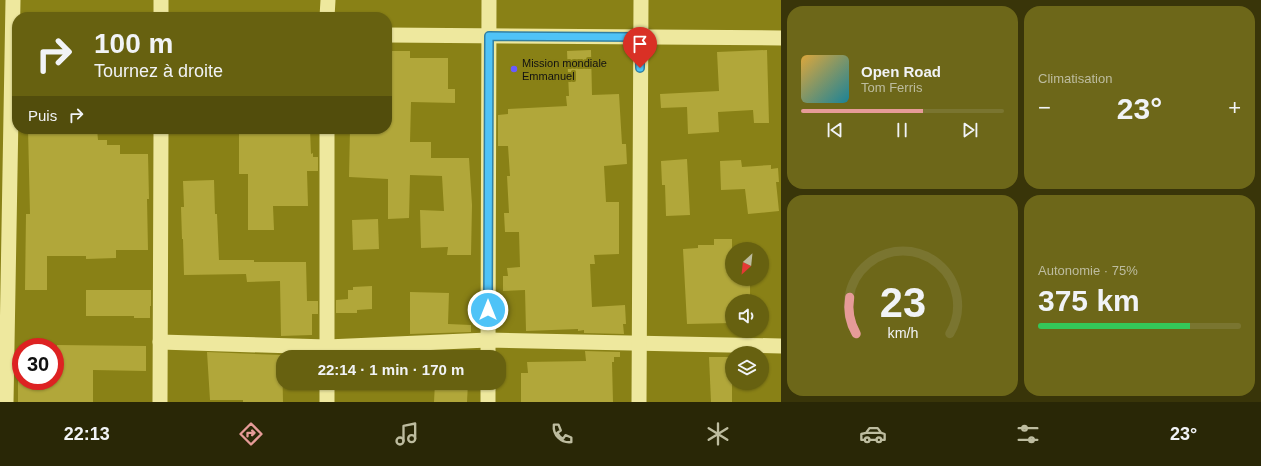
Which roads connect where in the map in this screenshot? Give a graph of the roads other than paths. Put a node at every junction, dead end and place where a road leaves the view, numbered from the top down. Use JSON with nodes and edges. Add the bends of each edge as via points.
{"nodes":[{"id":1,"x":13,"y":0,"type":"edge"},
{"id":2,"x":161,"y":0,"type":"edge"},
{"id":3,"x":328,"y":0,"type":"edge"},
{"id":4,"x":489,"y":0,"type":"edge"},
{"id":5,"x":641,"y":0,"type":"edge"},
{"id":6,"x":161,"y":12,"type":"edge"},
{"id":7,"x":328,"y":12,"type":"edge"},
{"id":8,"x":10,"y":30,"type":"edge"},
{"id":9,"x":392,"y":35,"type":"edge"},
{"id":10,"x":489,"y":36,"type":"junction"},
{"id":11,"x":640,"y":37,"type":"junction"},
{"id":12,"x":781,"y":38,"type":"edge"},
{"id":13,"x":161,"y":134,"type":"edge"},
{"id":14,"x":327,"y":134,"type":"edge"},
{"id":15,"x":488,"y":340,"type":"junction"},
{"id":16,"x":160,"y":342,"type":"junction"},
{"id":17,"x":639,"y":344,"type":"junction"},
{"id":18,"x":781,"y":346,"type":"edge"},
{"id":19,"x":294,"y":350,"type":"edge"},
{"id":20,"x":327,"y":350,"type":"edge"},
{"id":21,"x":354,"y":350,"type":"edge"},
{"id":22,"x":488,"y":350,"type":"edge"},
{"id":23,"x":327,"y":390,"type":"edge"},
{"id":24,"x":488,"y":390,"type":"edge"},
{"id":25,"x":6,"y":402,"type":"edge"},
{"id":26,"x":160,"y":402,"type":"edge"},
{"id":27,"x":327,"y":402,"type":"edge"},
{"id":28,"x":488,"y":402,"type":"edge"},
{"id":29,"x":639,"y":402,"type":"edge"}],
"edges":[{"from":1,"to":8,"type":"street"},
{"from":2,"to":6,"type":"street"},
{"from":3,"to":7,"type":"street"},
{"from":4,"to":10,"type":"street"},
{"from":5,"to":11,"type":"street"},
{"from":8,"to":25,"type":"street"},
{"from":9,"to":10,"type":"street"},
{"from":10,"to":11,"type":"street"},
{"from":10,"to":15,"type":"street"},
{"from":11,"to":12,"type":"street"},
{"from":11,"to":17,"type":"street"},
{"from":13,"to":16,"type":"street"},
{"from":14,"to":20,"type":"street"},
{"from":15,"to":17,"type":"street"},
{"from":15,"to":21,"type":"street"},
{"from":15,"to":22,"type":"street"},
{"from":16,"to":19,"type":"street"},
{"from":16,"to":26,"type":"street"},
{"from":17,"to":18,"type":"street"},
{"from":17,"to":29,"type":"street"},
{"from":23,"to":27,"type":"street"},
{"from":24,"to":28,"type":"street"}]}
